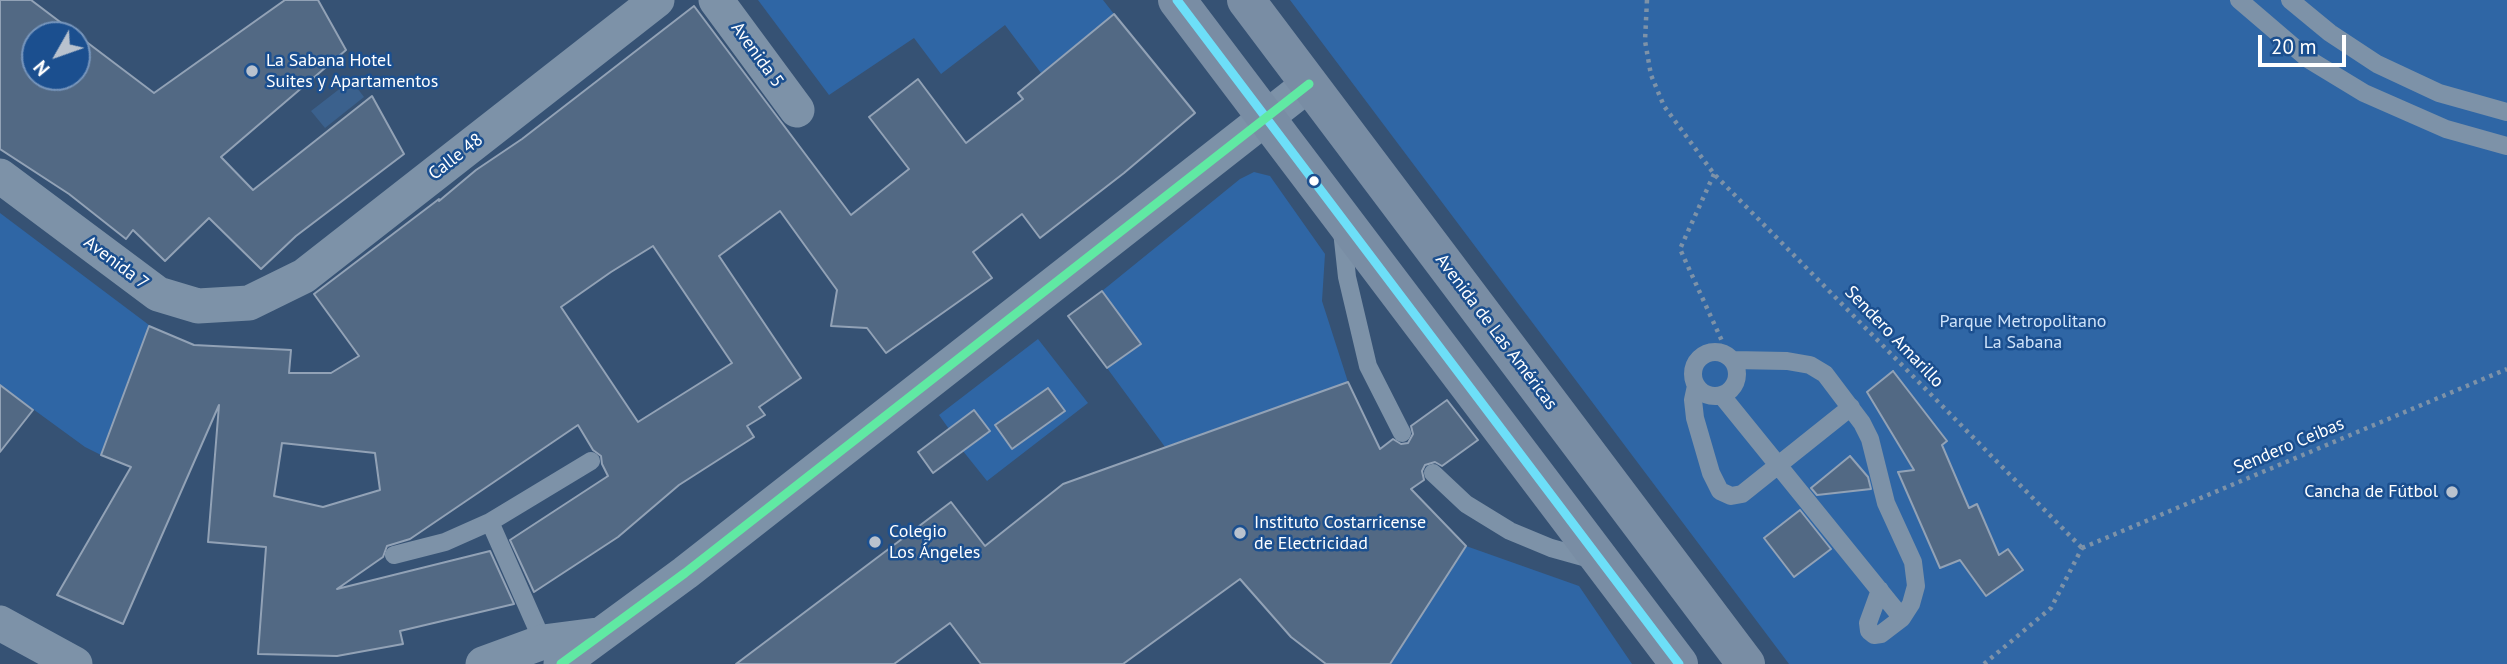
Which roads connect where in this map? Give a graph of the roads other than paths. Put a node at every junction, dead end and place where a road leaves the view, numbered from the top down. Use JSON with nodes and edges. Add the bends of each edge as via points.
{"nodes":[{"id":1,"x":657,"y":0,"type":"edge"},
{"id":2,"x":716,"y":0,"type":"edge"},
{"id":3,"x":1177,"y":0,"type":"edge"},
{"id":4,"x":1246,"y":0,"type":"edge"},
{"id":5,"x":2239,"y":0,"type":"edge"},
{"id":6,"x":2290,"y":0,"type":"edge"},
{"id":7,"x":1309,"y":84,"type":"junction"},
{"id":8,"x":797,"y":110,"type":"dead end"},
{"id":9,"x":2507,"y":112,"type":"edge"},
{"id":10,"x":1265,"y":118,"type":"junction"},
{"id":11,"x":2507,"y":146,"type":"edge"},
{"id":12,"x":0,"y":176,"type":"edge"},
{"id":13,"x":1340,"y":218,"type":"junction"},
{"id":14,"x":249,"y":303,"type":"joint"},
{"id":15,"x":1730,"y":358,"type":"junction"},
{"id":16,"x":1696,"y":386,"type":"junction"},
{"id":17,"x":1722,"y":396,"type":"junction"},
{"id":18,"x":1851,"y":407,"type":"junction"},
{"id":19,"x":1402,"y":433,"type":"dead end"},
{"id":20,"x":591,"y":461,"type":"dead end"},
{"id":21,"x":1779,"y":465,"type":"junction"},
{"id":22,"x":1433,"y":473,"type":"dead end"},
{"id":23,"x":490,"y":522,"type":"junction"},
{"id":24,"x":394,"y":555,"type":"dead end"},
{"id":25,"x":1602,"y":563,"type":"junction"},
{"id":26,"x":1880,"y":590,"type":"junction"},
{"id":27,"x":1902,"y":618,"type":"junction"},
{"id":28,"x":0,"y":623,"type":"edge"},
{"id":29,"x":552,"y":653,"type":"edge"},
{"id":30,"x":75,"y":664,"type":"edge"},
{"id":31,"x":483,"y":664,"type":"edge"},
{"id":32,"x":1679,"y":664,"type":"edge"},
{"id":33,"x":1746,"y":664,"type":"edge"}],
"edges":[{"from":1,"to":14,"type":"street","name":"Calle 48","via":[[304,276]]},
{"from":2,"to":8,"type":"street","name":"Avenida 5"},
{"from":3,"to":10,"type":"main road"},
{"from":4,"to":7,"type":"main road","name":"Avenida de Las Américas"},
{"from":5,"to":11,"type":"lane","via":[[2308,60],[2364,93],[2446,130]]},
{"from":6,"to":9,"type":"lane","via":[[2377,64],[2439,93]]},
{"from":7,"to":10,"type":"street"},
{"from":7,"to":33,"type":"main road","name":"Avenida de Las Américas"},
{"from":10,"to":13,"type":"main road"},
{"from":10,"to":29,"type":"street","via":[[602,635]]},
{"from":12,"to":14,"type":"street","name":"Avenida 7","via":[[158,294],[198,306]]},
{"from":13,"to":19,"type":"lane","via":[[1347,277],[1368,366]]},
{"from":13,"to":25,"type":"main road"},
{"from":15,"to":16,"type":"lane","via":[[1713,351],[1700,358],[1693,371]]},
{"from":15,"to":17,"type":"lane","via":[[1737,381]]},
{"from":15,"to":18,"type":"lane","via":[[1810,365],[1825,374]]},
{"from":16,"to":17,"type":"lane","via":[[1707,395]]},
{"from":16,"to":21,"type":"lane","via":[[1695,418],[1720,491],[1742,494]]},
{"from":17,"to":21,"type":"lane"},
{"from":18,"to":21,"type":"lane"},
{"from":18,"to":27,"type":"lane","via":[[1870,439],[1886,503],[1913,562],[1916,586]]},
{"from":20,"to":23,"type":"lane"},
{"from":21,"to":26,"type":"lane"},
{"from":22,"to":25,"type":"lane","via":[[1466,504],[1510,531]]},
{"from":23,"to":24,"type":"lane","via":[[445,542]]},
{"from":23,"to":29,"type":"lane"},
{"from":25,"to":32,"type":"main road"},
{"from":26,"to":27,"type":"lane"},
{"from":26,"to":27,"type":"lane","via":[[1869,631],[1881,634]]},
{"from":28,"to":30,"type":"street"},
{"from":29,"to":31,"type":"street"}]}
